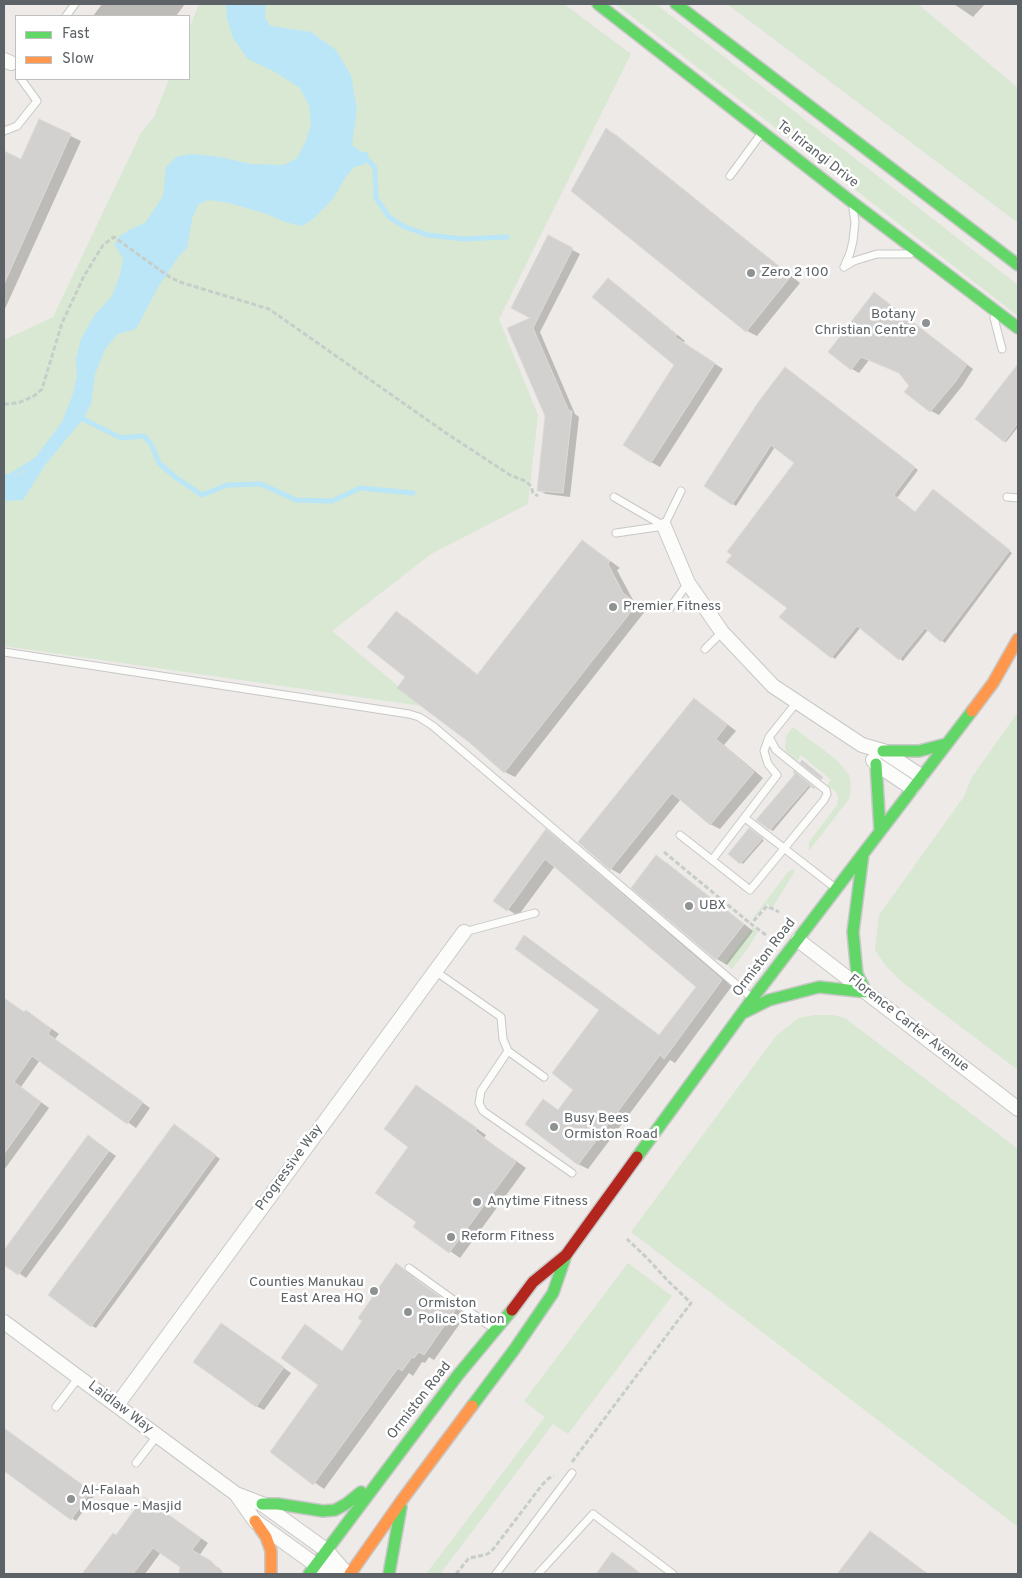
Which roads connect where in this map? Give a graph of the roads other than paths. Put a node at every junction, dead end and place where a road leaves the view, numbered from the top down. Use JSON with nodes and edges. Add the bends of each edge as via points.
{"nodes":[{"id":1,"x":75,"y":4,"type":"edge"},
{"id":2,"x":598,"y":4,"type":"edge"},
{"id":3,"x":676,"y":4,"type":"edge"},
{"id":4,"x":67,"y":15,"type":"edge"},
{"id":5,"x":23,"y":80,"type":"edge"},
{"id":6,"x":4,"y":131,"type":"edge"},
{"id":7,"x":763,"y":132,"type":"junction"},
{"id":8,"x":730,"y":176,"type":"dead end"},
{"id":9,"x":852,"y":202,"type":"junction"},
{"id":10,"x":923,"y":255,"type":"junction"},
{"id":11,"x":1018,"y":265,"type":"edge"},
{"id":12,"x":991,"y":307,"type":"junction"},
{"id":13,"x":1018,"y":328,"type":"edge"},
{"id":14,"x":1002,"y":349,"type":"dead end"},
{"id":15,"x":681,"y":491,"type":"dead end"},
{"id":16,"x":614,"y":497,"type":"dead end"},
{"id":17,"x":1007,"y":497,"type":"dead end"},
{"id":18,"x":1018,"y":498,"type":"edge"},
{"id":19,"x":664,"y":526,"type":"junction"},
{"id":20,"x":616,"y":533,"type":"dead end"},
{"id":21,"x":688,"y":583,"type":"junction"},
{"id":22,"x":670,"y":608,"type":"dead end"},
{"id":23,"x":722,"y":632,"type":"junction"},
{"id":24,"x":1018,"y":639,"type":"edge"},
{"id":25,"x":705,"y":649,"type":"dead end"},
{"id":26,"x":4,"y":652,"type":"edge"},
{"id":27,"x":1010,"y":674,"type":"dead end"},
{"id":28,"x":993,"y":683,"type":"junction"},
{"id":29,"x":797,"y":702,"type":"junction"},
{"id":30,"x":769,"y":737,"type":"junction"},
{"id":31,"x":946,"y":744,"type":"junction"},
{"id":32,"x":862,"y":745,"type":"junction"},
{"id":33,"x":883,"y":752,"type":"junction"},
{"id":34,"x":876,"y":764,"type":"junction"},
{"id":35,"x":921,"y":776,"type":"junction"},
{"id":36,"x":912,"y":788,"type":"junction"},
{"id":37,"x":745,"y":818,"type":"junction"},
{"id":38,"x":880,"y":831,"type":"junction"},
{"id":39,"x":680,"y":835,"type":"dead end"},
{"id":40,"x":784,"y":848,"type":"junction"},
{"id":41,"x":864,"y":852,"type":"junction"},
{"id":42,"x":712,"y":860,"type":"junction"},
{"id":43,"x":836,"y":888,"type":"junction"},
{"id":44,"x":535,"y":914,"type":"dead end"},
{"id":45,"x":464,"y":932,"type":"joint"},
{"id":46,"x":798,"y":940,"type":"junction"},
{"id":47,"x":435,"y":971,"type":"junction"},
{"id":48,"x":866,"y":992,"type":"junction"},
{"id":49,"x":753,"y":998,"type":"junction"},
{"id":50,"x":741,"y":1014,"type":"junction"},
{"id":51,"x":508,"y":1050,"type":"junction"},
{"id":52,"x":544,"y":1077,"type":"dead end"},
{"id":53,"x":1018,"y":1109,"type":"edge"},
{"id":54,"x":572,"y":1173,"type":"dead end"},
{"id":55,"x":566,"y":1255,"type":"junction"},
{"id":56,"x":409,"y":1268,"type":"dead end"},
{"id":57,"x":4,"y":1322,"type":"edge"},
{"id":58,"x":496,"y":1330,"type":"junction"},
{"id":59,"x":79,"y":1377,"type":"junction"},
{"id":60,"x":117,"y":1405,"type":"junction"},
{"id":61,"x":56,"y":1407,"type":"dead end"},
{"id":62,"x":157,"y":1436,"type":"junction"},
{"id":63,"x":136,"y":1463,"type":"dead end"},
{"id":64,"x":384,"y":1472,"type":"junction"},
{"id":65,"x":572,"y":1473,"type":"dead end"},
{"id":66,"x":236,"y":1494,"type":"junction"},
{"id":67,"x":402,"y":1500,"type":"junction"},
{"id":68,"x":262,"y":1504,"type":"junction"},
{"id":69,"x":255,"y":1521,"type":"junction"},
{"id":70,"x":326,"y":1550,"type":"junction"},
{"id":71,"x":312,"y":1570,"type":"edge"},
{"id":72,"x":271,"y":1574,"type":"edge"},
{"id":73,"x":343,"y":1574,"type":"edge"},
{"id":74,"x":349,"y":1574,"type":"edge"},
{"id":75,"x":389,"y":1574,"type":"edge"},
{"id":76,"x":496,"y":1574,"type":"edge"},
{"id":77,"x":538,"y":1574,"type":"edge"},
{"id":78,"x":673,"y":1574,"type":"edge"}],
"edges":[{"from":1,"to":4,"type":"lane"},
{"from":2,"to":7,"type":"main road","name":"Te Irirangi Drive"},
{"from":3,"to":11,"type":"main road"},
{"from":5,"to":6,"type":"lane","via":[[37,101],[17,126]]},
{"from":7,"to":8,"type":"lane"},
{"from":7,"to":9,"type":"main road","name":"Te Irirangi Drive"},
{"from":9,"to":10,"type":"main road","name":"Te Irirangi Drive"},
{"from":9,"to":10,"type":"lane","via":[[853,241],[844,267],[877,254]]},
{"from":10,"to":12,"type":"main road","name":"Te Irirangi Drive"},
{"from":12,"to":13,"type":"main road","name":"Te Irirangi Drive"},
{"from":12,"to":14,"type":"lane"},
{"from":15,"to":19,"type":"lane"},
{"from":16,"to":19,"type":"lane"},
{"from":17,"to":18,"type":"lane"},
{"from":19,"to":20,"type":"lane"},
{"from":19,"to":21,"type":"street"},
{"from":21,"to":22,"type":"lane"},
{"from":21,"to":23,"type":"street"},
{"from":23,"to":25,"type":"lane"},
{"from":23,"to":29,"type":"street","via":[[772,686]]},
{"from":24,"to":28,"type":"main road","name":"Ormiston Road"},
{"from":26,"to":49,"type":"lane","via":[[419,717]]},
{"from":27,"to":28,"type":"main road","name":"Ormiston Road"},
{"from":28,"to":31,"type":"main road","name":"Ormiston Road"},
{"from":29,"to":30,"type":"lane"},
{"from":29,"to":32,"type":"street"},
{"from":30,"to":37,"type":"lane","via":[[764,751],[768,764],[777,775]]},
{"from":30,"to":40,"type":"lane","via":[[776,750],[827,794]]},
{"from":31,"to":33,"type":"main road","via":[[919,751]]},
{"from":31,"to":35,"type":"main road","name":"Ormiston Road"},
{"from":32,"to":33,"type":"street"},
{"from":32,"to":34,"type":"street"},
{"from":33,"to":35,"type":"street"},
{"from":34,"to":36,"type":"street"},
{"from":34,"to":38,"type":"main road"},
{"from":35,"to":36,"type":"main road","name":"Ormiston Road"},
{"from":36,"to":38,"type":"main road","name":"Ormiston Road"},
{"from":37,"to":40,"type":"lane"},
{"from":37,"to":42,"type":"lane"},
{"from":38,"to":41,"type":"main road","name":"Ormiston Road"},
{"from":39,"to":42,"type":"lane"},
{"from":40,"to":42,"type":"lane","via":[[750,890]]},
{"from":40,"to":43,"type":"lane"},
{"from":41,"to":43,"type":"main road","name":"Ormiston Road"},
{"from":41,"to":48,"type":"main road","via":[[853,932],[857,974]]},
{"from":43,"to":46,"type":"main road","name":"Ormiston Road"},
{"from":44,"to":45,"type":"lane"},
{"from":45,"to":47,"type":"street","name":"Progressive Way"},
{"from":46,"to":48,"type":"street","name":"Florence Carter Avenue"},
{"from":46,"to":49,"type":"main road","name":"Ormiston Road"},
{"from":47,"to":51,"type":"lane","via":[[501,1017],[503,1039]]},
{"from":47,"to":60,"type":"street","name":"Progressive Way"},
{"from":48,"to":50,"type":"main road","via":[[820,987],[769,1000]]},
{"from":48,"to":53,"type":"street","name":"Florence Carter Avenue"},
{"from":49,"to":50,"type":"main road","name":"Ormiston Road"},
{"from":50,"to":55,"type":"main road","name":"Ormiston Road"},
{"from":51,"to":52,"type":"lane"},
{"from":51,"to":54,"type":"lane","via":[[481,1091],[479,1103],[483,1111]]},
{"from":55,"to":58,"type":"main road","name":"Ormiston Road","via":[[533,1282]]},
{"from":55,"to":67,"type":"main road","name":"Ormiston Road","via":[[553,1293]]},
{"from":56,"to":58,"type":"lane"},
{"from":57,"to":59,"type":"street","name":"Laidlaw Way"},
{"from":58,"to":64,"type":"main road","name":"Ormiston Road"},
{"from":59,"to":60,"type":"street","name":"Laidlaw Way"},
{"from":59,"to":61,"type":"lane"},
{"from":60,"to":62,"type":"street","name":"Laidlaw Way"},
{"from":62,"to":63,"type":"lane"},
{"from":62,"to":66,"type":"street","name":"Laidlaw Way"},
{"from":64,"to":68,"type":"main road","via":[[334,1510]]},
{"from":64,"to":70,"type":"main road","name":"Ormiston Road"},
{"from":65,"to":76,"type":"lane"},
{"from":66,"to":68,"type":"street","name":"Laidlaw Way"},
{"from":66,"to":69,"type":"street","name":"Laidlaw Way"},
{"from":67,"to":74,"type":"main road","name":"Ormiston Road"},
{"from":67,"to":75,"type":"main road"},
{"from":68,"to":70,"type":"street","name":"Laidlaw Way"},
{"from":69,"to":71,"type":"street","name":"Laidlaw Way"},
{"from":69,"to":72,"type":"main road","via":[[271,1551]]},
{"from":70,"to":71,"type":"main road","name":"Ormiston Road"},
{"from":70,"to":74,"type":"street","name":"Laidlaw Way"},
{"from":71,"to":73,"type":"street","name":"Laidlaw Way"},
{"from":77,"to":78,"type":"lane","via":[[593,1514]]}]}
